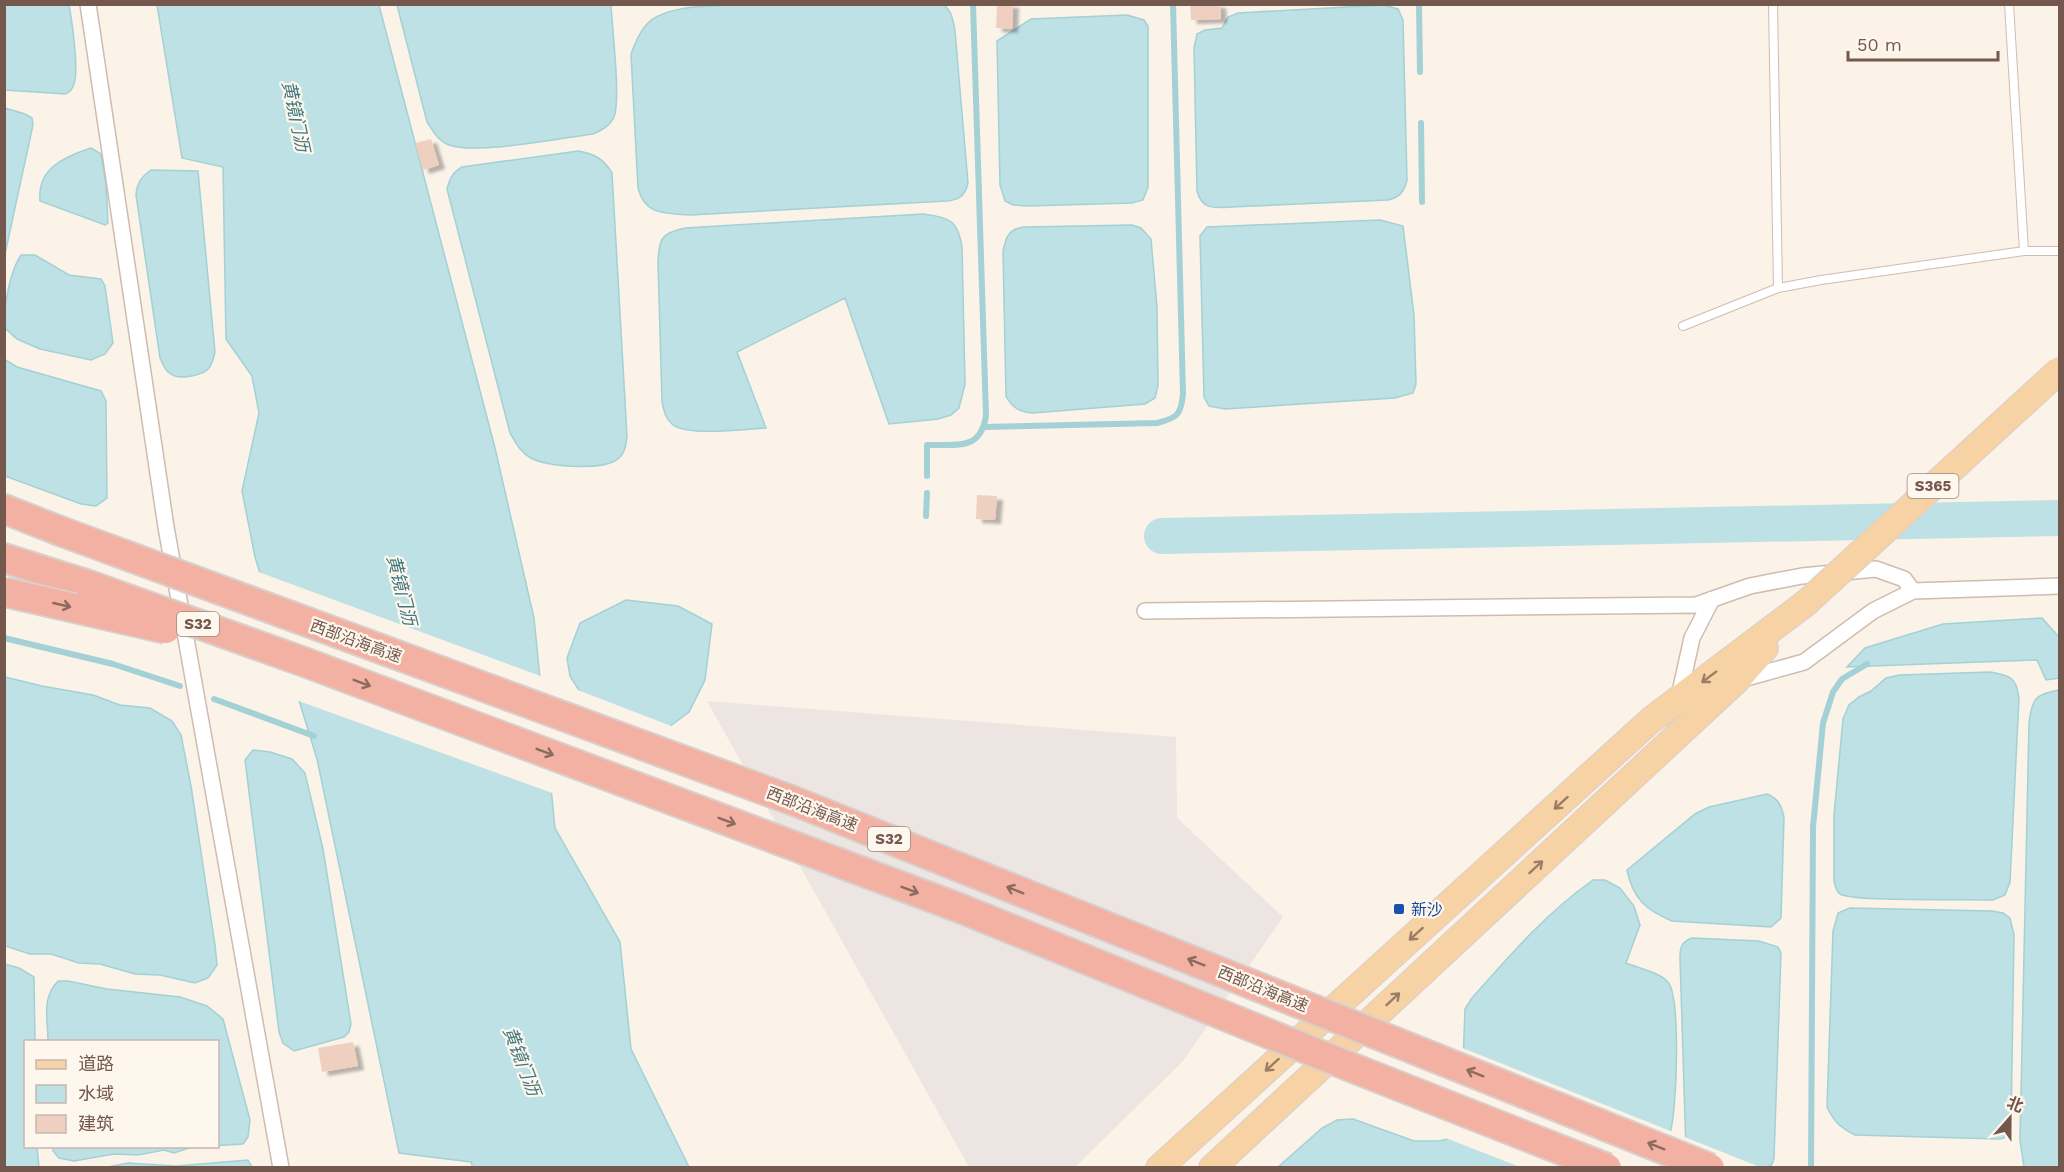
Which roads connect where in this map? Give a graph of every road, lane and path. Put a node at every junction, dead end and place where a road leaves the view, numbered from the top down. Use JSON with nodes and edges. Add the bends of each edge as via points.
{"nodes":[{"id":1,"x":88,"y":4,"type":"edge"},
{"id":2,"x":1773,"y":4,"type":"edge"},
{"id":3,"x":2009,"y":4,"type":"edge"},
{"id":4,"x":2024,"y":251,"type":"junction"},
{"id":5,"x":2060,"y":251,"type":"edge"},
{"id":6,"x":1778,"y":288,"type":"junction"},
{"id":7,"x":1683,"y":326,"type":"dead end"},
{"id":8,"x":2060,"y":370,"type":"edge"},
{"id":9,"x":4,"y":509,"type":"edge"},
{"id":10,"x":4,"y":515,"type":"edge"},
{"id":11,"x":60,"y":531,"type":"junction"},
{"id":12,"x":4,"y":558,"type":"edge"},
{"id":13,"x":2060,"y":586,"type":"edge"},
{"id":14,"x":1913,"y":591,"type":"junction"},
{"id":15,"x":4,"y":592,"type":"edge"},
{"id":16,"x":1712,"y":599,"type":"junction"},
{"id":17,"x":1806,"y":603,"type":"junction"},
{"id":18,"x":1145,"y":611,"type":"dead end"},
{"id":19,"x":308,"y":663,"type":"junction"},
{"id":20,"x":1736,"y":681,"type":"junction"},
{"id":21,"x":1677,"y":701,"type":"junction"},
{"id":22,"x":1162,"y":1164,"type":"edge"},
{"id":23,"x":281,"y":1167,"type":"edge"},
{"id":24,"x":1212,"y":1167,"type":"edge"},
{"id":25,"x":1607,"y":1167,"type":"edge"},
{"id":26,"x":1710,"y":1167,"type":"edge"}],
"edges":[{"from":1,"to":23,"type":"street","via":[[166,527]]},
{"from":2,"to":6,"type":"lane"},
{"from":3,"to":4,"type":"lane"},
{"from":4,"to":5,"type":"lane"},
{"from":4,"to":6,"type":"lane"},
{"from":6,"to":7,"type":"lane"},
{"from":8,"to":17,"type":"main road","number":"S365","bridge":true},
{"from":9,"to":11,"type":"highway"},
{"from":10,"to":11,"type":"highway","name":"西部沿海高速","number":"S32"},
{"from":26,"to":11,"type":"highway","name":"西部沿海高速","number":"S32","one_way":true,"bridge":true,"via":[[794,801]]},
{"from":12,"to":19,"type":"highway","number":"S32","bridge":true},
{"from":13,"to":14,"type":"street"},
{"from":14,"to":16,"type":"street","via":[[1904,579],[1876,569],[1802,576],[1750,586]]},
{"from":14,"to":20,"type":"street","via":[[1873,611],[1804,663]]},
{"from":15,"to":19,"type":"highway","one_way":true,"bridge":true},
{"from":16,"to":18,"type":"street","via":[[1696,605]]},
{"from":16,"to":21,"type":"street","via":[[1692,638]]},
{"from":17,"to":20,"type":"main road"},
{"from":17,"to":21,"type":"main road","one_way":true},
{"from":19,"to":25,"type":"highway","number":"S32","one_way":true,"bridge":true,"via":[[962,909]]},
{"from":24,"to":20,"type":"main road","one_way":true},
{"from":21,"to":22,"type":"main road","one_way":true}]}
